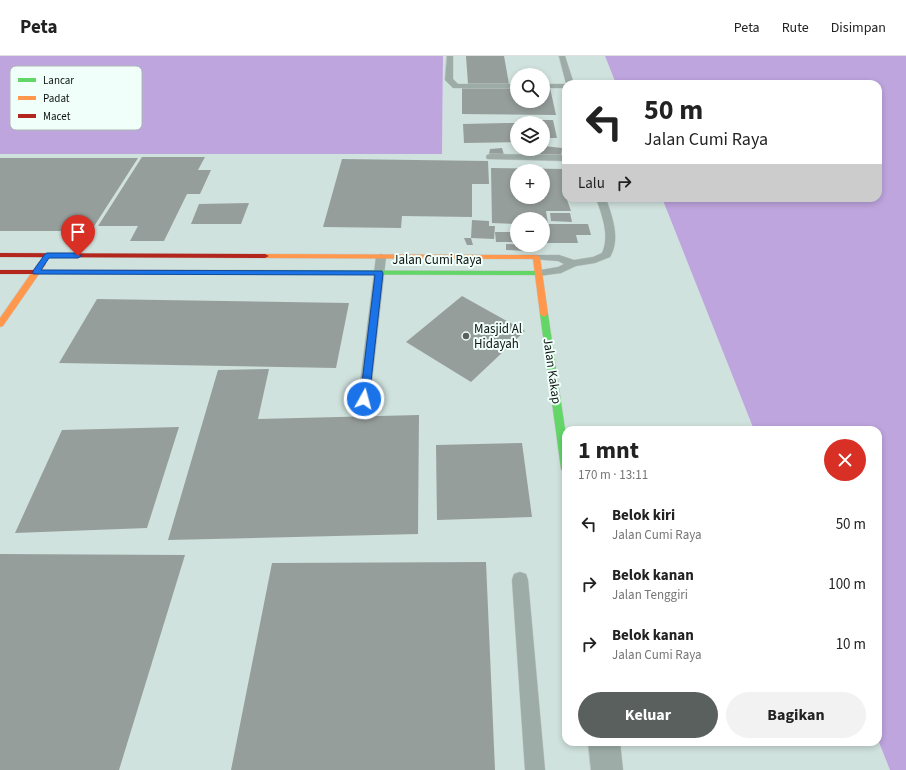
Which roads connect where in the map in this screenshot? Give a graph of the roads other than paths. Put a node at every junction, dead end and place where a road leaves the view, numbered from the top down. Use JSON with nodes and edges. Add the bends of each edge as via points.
{"nodes":[{"id":1,"x":450,"y":56,"type":"edge"},
{"id":2,"x":562,"y":56,"type":"edge"},
{"id":3,"x":569,"y":80,"type":"edge"},
{"id":4,"x":510,"y":86,"type":"edge"},
{"id":5,"x":550,"y":86,"type":"edge"},
{"id":6,"x":562,"y":86,"type":"edge"},
{"id":7,"x":490,"y":157,"type":"dead end"},
{"id":8,"x":562,"y":158,"type":"edge"},
{"id":9,"x":602,"y":202,"type":"edge"},
{"id":10,"x":0,"y":255,"type":"edge"},
{"id":11,"x":47,"y":255,"type":"junction"},
{"id":12,"x":213,"y":256,"type":"junction"},
{"id":13,"x":381,"y":257,"type":"junction"},
{"id":14,"x":536,"y":257,"type":"junction"},
{"id":15,"x":573,"y":262,"type":"junction"},
{"id":16,"x":0,"y":272,"type":"edge"},
{"id":17,"x":36,"y":272,"type":"junction"},
{"id":18,"x":206,"y":273,"type":"junction"},
{"id":19,"x":379,"y":273,"type":"junction"},
{"id":20,"x":539,"y":273,"type":"junction"},
{"id":21,"x":0,"y":324,"type":"edge"},
{"id":22,"x":364,"y":399,"type":"dead end"},
{"id":23,"x":562,"y":440,"type":"edge"},
{"id":24,"x":520,"y":580,"type":"dead end"},
{"id":25,"x":604,"y":746,"type":"edge"},
{"id":26,"x":535,"y":770,"type":"edge"},
{"id":27,"x":607,"y":770,"type":"edge"}],
"edges":[{"from":1,"to":4,"type":"lane","via":[[449,80],[453,84],[461,87]]},
{"from":2,"to":3,"type":"lane"},
{"from":5,"to":6,"type":"lane"},
{"from":7,"to":8,"type":"lane"},
{"from":9,"to":15,"type":"lane","via":[[610,226],[610,246],[606,255],[595,260]]},
{"from":10,"to":11,"type":"street","name":"Jalan Cumi Raya"},
{"from":11,"to":12,"type":"street","name":"Jalan Cumi Raya"},
{"from":11,"to":17,"type":"street"},
{"from":12,"to":13,"type":"street","name":"Jalan Cumi Raya"},
{"from":12,"to":18,"type":"street"},
{"from":13,"to":14,"type":"street","name":"Jalan Cumi Raya"},
{"from":13,"to":19,"type":"lane"},
{"from":14,"to":15,"type":"lane","via":[[559,258]]},
{"from":14,"to":20,"type":"street","name":"Jalan Kakap"},
{"from":15,"to":20,"type":"lane","via":[[561,270]]},
{"from":16,"to":17,"type":"street","name":"Jalan Cumi Raya"},
{"from":17,"to":18,"type":"street","name":"Jalan Cumi Raya"},
{"from":17,"to":21,"type":"street"},
{"from":18,"to":19,"type":"street","name":"Jalan Cumi Raya"},
{"from":19,"to":20,"type":"street","name":"Jalan Cumi Raya"},
{"from":19,"to":22,"type":"lane"},
{"from":20,"to":23,"type":"street","name":"Jalan Kakap"},
{"from":24,"to":26,"type":"lane"},
{"from":25,"to":27,"type":"street"}]}
